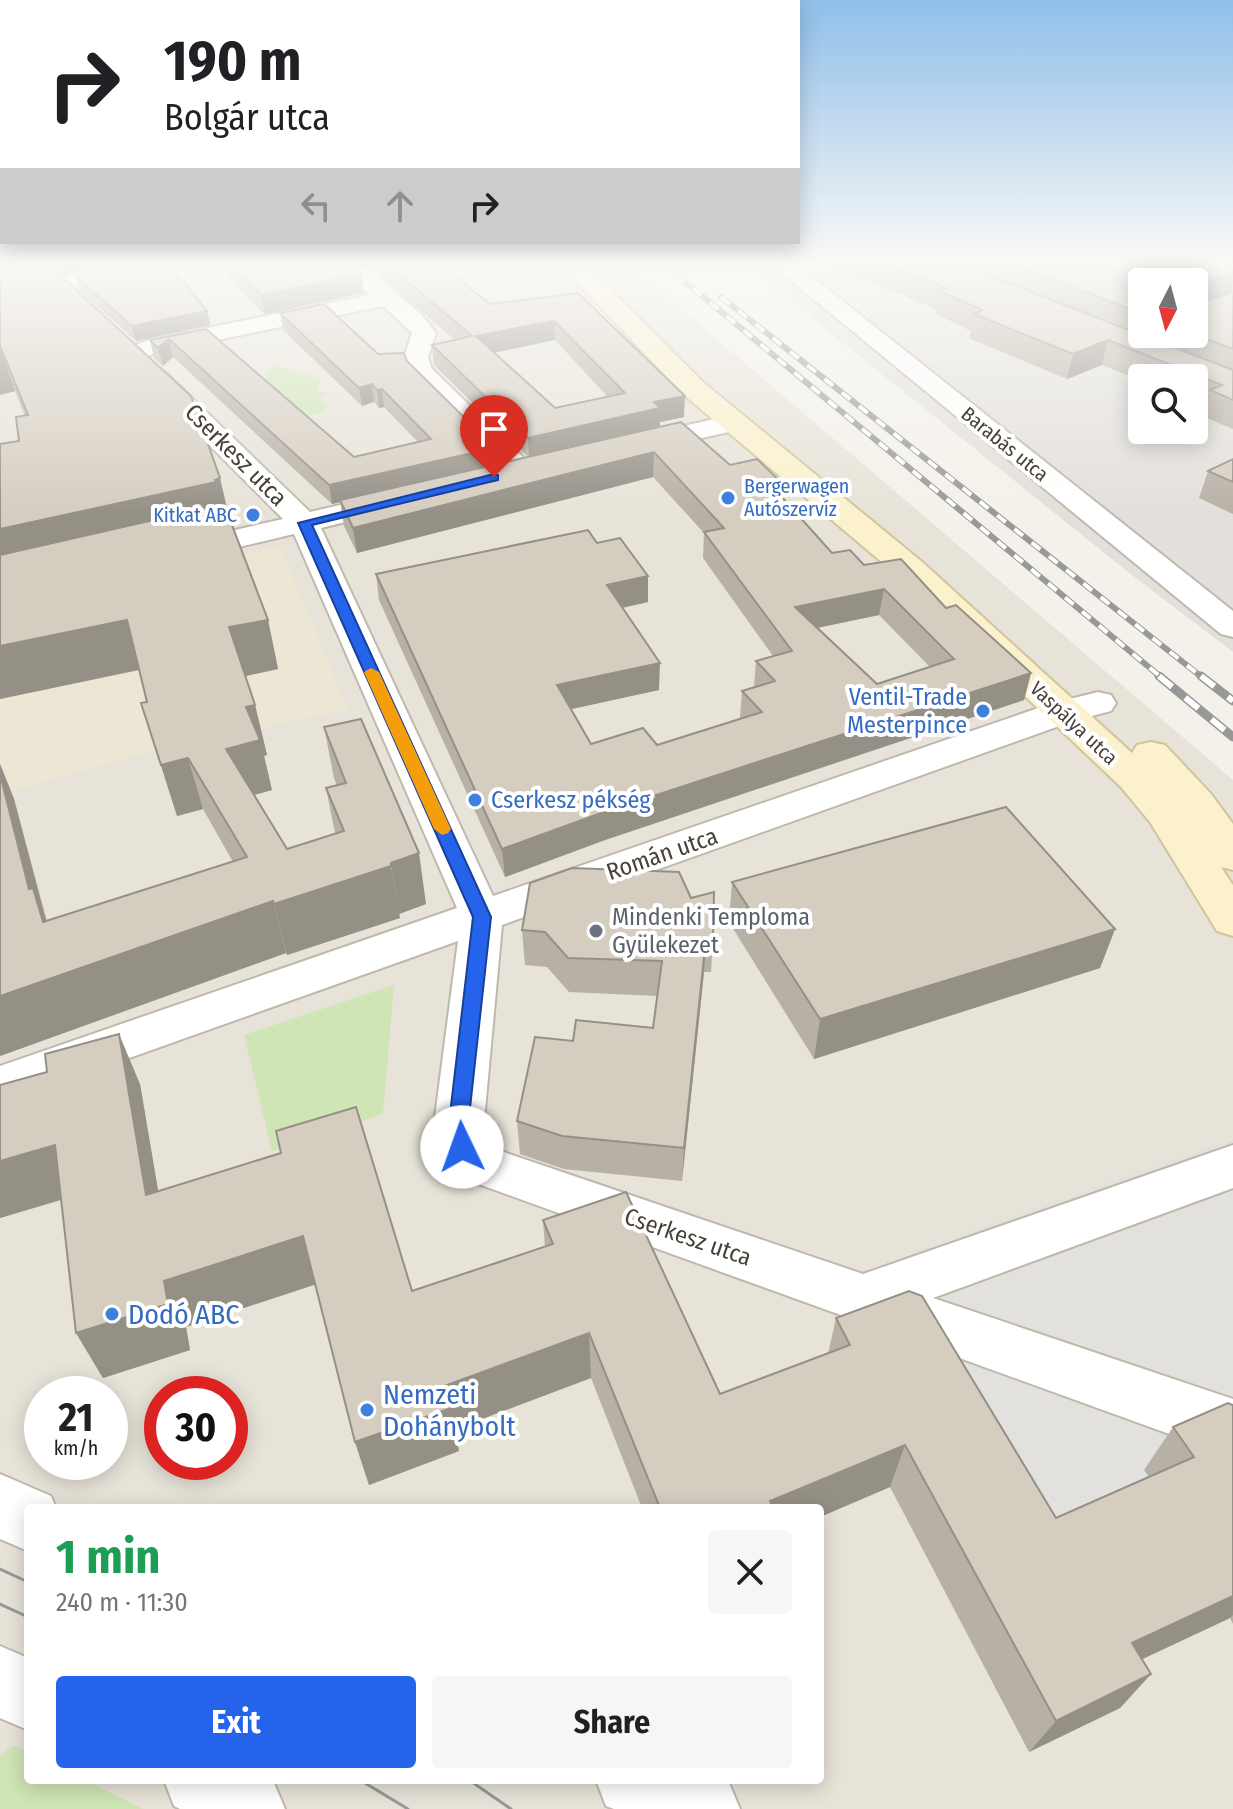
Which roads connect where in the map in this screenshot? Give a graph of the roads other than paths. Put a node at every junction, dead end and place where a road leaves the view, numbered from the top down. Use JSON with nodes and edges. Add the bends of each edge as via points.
{"nodes":[{"id":1,"x":121,"y":344,"type":"edge"},
{"id":2,"x":160,"y":344,"type":"edge"},
{"id":3,"x":420,"y":344,"type":"edge"},
{"id":4,"x":649,"y":344,"type":"edge"},
{"id":5,"x":679,"y":344,"type":"edge"},
{"id":6,"x":882,"y":344,"type":"edge"},
{"id":7,"x":132,"y":354,"type":"junction"},
{"id":8,"x":747,"y":420,"type":"junction"},
{"id":9,"x":611,"y":450,"type":"edge"},
{"id":10,"x":551,"y":464,"type":"edge"},
{"id":11,"x":521,"y":471,"type":"junction"},
{"id":12,"x":492,"y":478,"type":"edge"},
{"id":13,"x":419,"y":496,"type":"edge"},
{"id":14,"x":304,"y":523,"type":"junction"},
{"id":15,"x":152,"y":558,"type":"edge"},
{"id":16,"x":1233,"y":627,"type":"edge"},
{"id":17,"x":1080,"y":708,"type":"junction"},
{"id":18,"x":1233,"y":856,"type":"edge"},
{"id":19,"x":482,"y":917,"type":"junction"},
{"id":20,"x":1233,"y":920,"type":"edge"},
{"id":21,"x":0,"y":1085,"type":"edge"},
{"id":22,"x":1233,"y":1166,"type":"edge"},
{"id":23,"x":865,"y":1298,"type":"junction"},
{"id":24,"x":1233,"y":1428,"type":"edge"},
{"id":25,"x":0,"y":1506,"type":"edge"},
{"id":26,"x":24,"y":1517,"type":"edge"},
{"id":27,"x":0,"y":1681,"type":"edge"},
{"id":28,"x":24,"y":1693,"type":"edge"},
{"id":29,"x":207,"y":1784,"type":"edge"},
{"id":30,"x":642,"y":1784,"type":"edge"},
{"id":31,"x":248,"y":1809,"type":"edge"},
{"id":32,"x":703,"y":1809,"type":"edge"}],
"edges":[{"from":1,"to":7,"type":"street","name":"Cserkesz utca"},
{"from":2,"to":7,"type":"street"},
{"from":3,"to":11,"type":"street","via":[[416,357],[420,371]]},
{"from":4,"to":8,"type":"main road","name":"Vaspálya utca"},
{"from":5,"to":8,"type":"main road","name":"Vaspálya utca"},
{"from":6,"to":16,"type":"street","name":"Barabás utca"},
{"from":7,"to":14,"type":"street","name":"Cserkesz utca"},
{"from":8,"to":9,"type":"street"},
{"from":8,"to":17,"type":"main road","name":"Vaspálya utca","via":[[819,478],[961,576]]},
{"from":10,"to":11,"type":"street"},
{"from":11,"to":12,"type":"street"},
{"from":13,"to":14,"type":"street"},
{"from":14,"to":15,"type":"street"},
{"from":14,"to":19,"type":"street","name":"Cserkesz utca"},
{"from":17,"to":18,"type":"main road","name":"Vaspálya utca","via":[[1189,794]]},
{"from":17,"to":19,"type":"street","name":"Román utca"},
{"from":17,"to":20,"type":"main road","name":"Vaspálya utca","via":[[1165,813]]},
{"from":19,"to":21,"type":"street","name":"Román utca"},
{"from":19,"to":23,"type":"street","name":"Cserkesz utca","via":[[459,1108],[458,1132],[466,1158]]},
{"from":22,"to":23,"type":"street"},
{"from":23,"to":24,"type":"street","name":"Cserkesz utca"},
{"from":25,"to":26,"type":"street"},
{"from":27,"to":28,"type":"street"},
{"from":29,"to":31,"type":"street"},
{"from":30,"to":32,"type":"street"}]}
